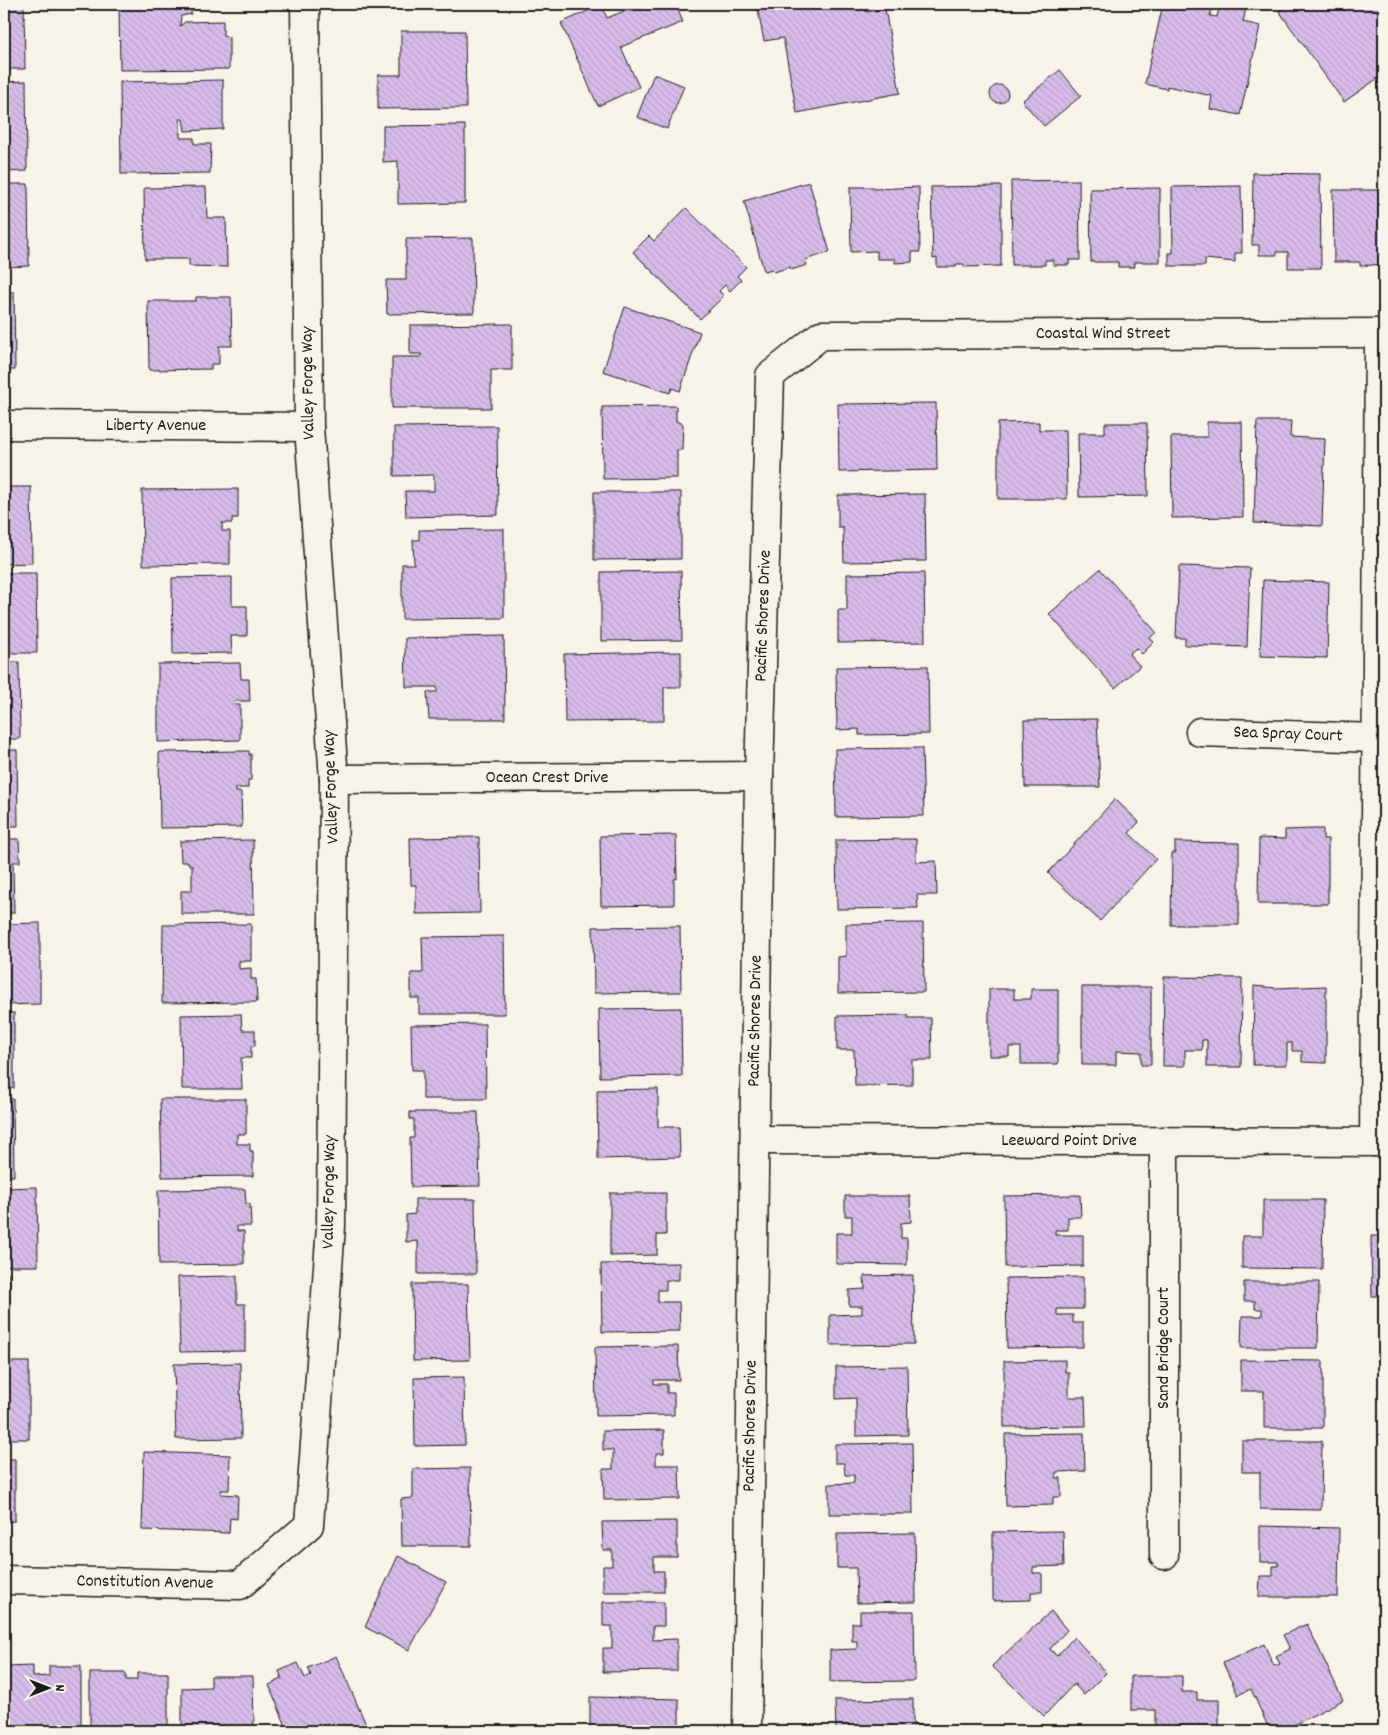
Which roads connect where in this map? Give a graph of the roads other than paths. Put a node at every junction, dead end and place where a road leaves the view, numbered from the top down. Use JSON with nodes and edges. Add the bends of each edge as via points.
{"nodes":[{"id":1,"x":305,"y":4,"type":"edge"},
{"id":2,"x":1382,"y":333,"type":"edge"},
{"id":3,"x":821,"y":335,"type":"joint"},
{"id":4,"x":4,"y":424,"type":"edge"},
{"id":5,"x":309,"y":427,"type":"junction"},
{"id":6,"x":1200,"y":732,"type":"dead end"},
{"id":7,"x":1376,"y":738,"type":"junction"},
{"id":8,"x":760,"y":776,"type":"junction"},
{"id":9,"x":334,"y":779,"type":"junction"},
{"id":10,"x":755,"y":1140,"type":"junction"},
{"id":11,"x":1164,"y":1141,"type":"junction"},
{"id":12,"x":1379,"y":1142,"type":"edge"},
{"id":13,"x":275,"y":1555,"type":"joint"},
{"id":14,"x":1164,"y":1555,"type":"dead end"},
{"id":15,"x":4,"y":1580,"type":"edge"},
{"id":16,"x":747,"y":1731,"type":"edge"}],
"edges":[{"from":1,"to":5,"type":"street","name":"Valley Forge Way"},
{"from":2,"to":3,"type":"street","name":"Coastal Wind Street"},
{"from":2,"to":7,"type":"street"},
{"from":3,"to":8,"type":"street","name":"Pacific Shores Drive","via":[[770,376]]},
{"from":4,"to":5,"type":"street","name":"Liberty Avenue"},
{"from":5,"to":9,"type":"street","name":"Valley Forge Way"},
{"from":6,"to":7,"type":"street","name":"Sea Spray Court"},
{"from":7,"to":12,"type":"street"},
{"from":8,"to":9,"type":"street","name":"Ocean Crest Drive"},
{"from":8,"to":10,"type":"street","name":"Pacific Shores Drive"},
{"from":9,"to":13,"type":"street","name":"Valley Forge Way","via":[[331,1226],[309,1525]]},
{"from":10,"to":11,"type":"street","name":"Leeward Point Drive"},
{"from":10,"to":16,"type":"street","name":"Pacific Shores Drive"},
{"from":11,"to":12,"type":"street","name":"Leeward Point Drive"},
{"from":11,"to":14,"type":"street","name":"Sand Bridge Court"},
{"from":13,"to":15,"type":"street","name":"Constitution Avenue","via":[[240,1585]]}]}
